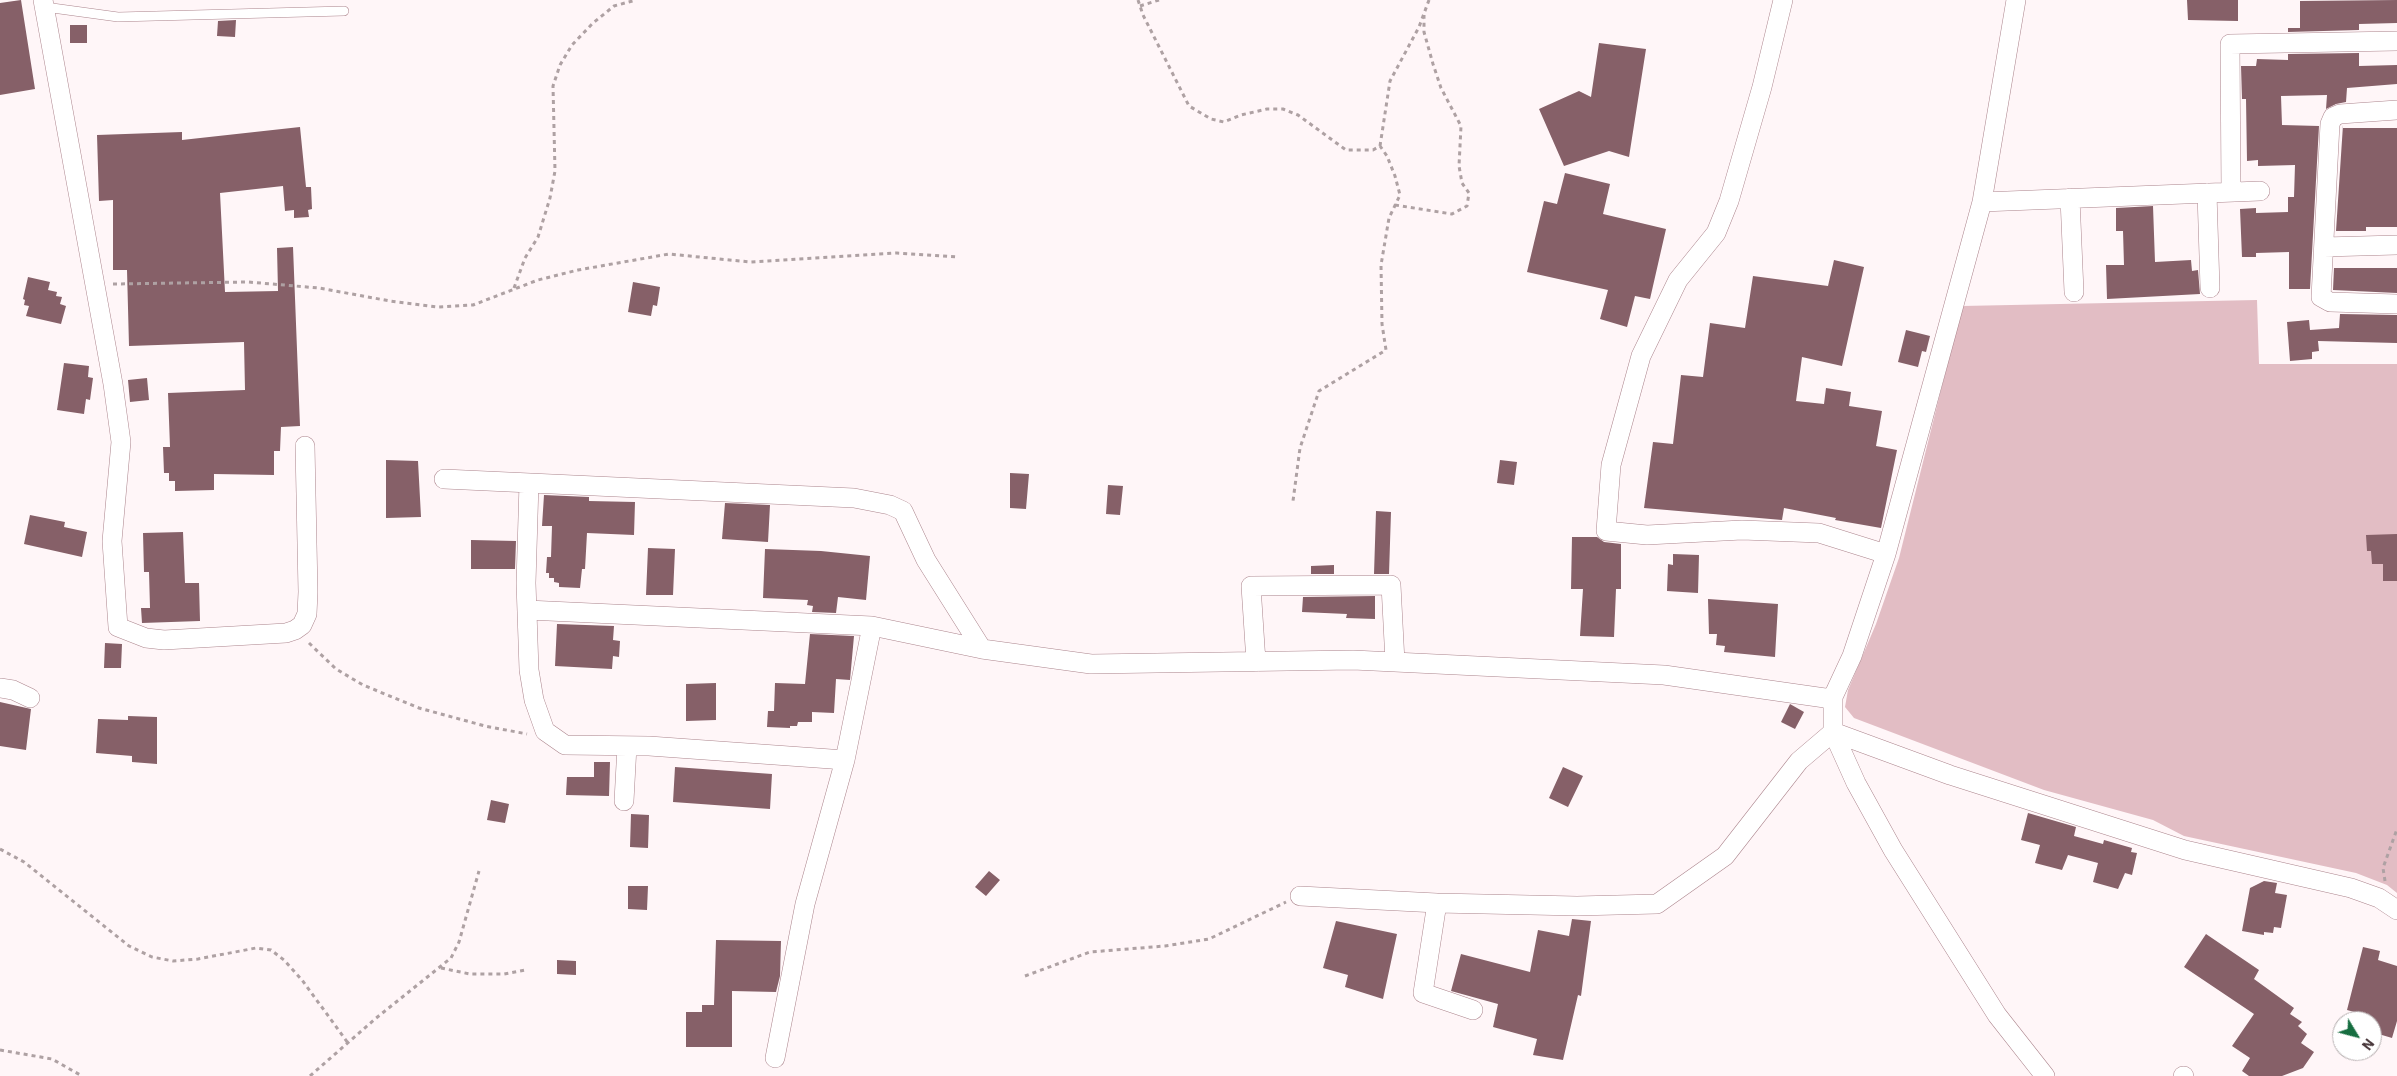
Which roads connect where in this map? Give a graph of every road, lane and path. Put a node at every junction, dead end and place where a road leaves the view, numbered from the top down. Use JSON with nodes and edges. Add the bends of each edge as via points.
{"nodes":[{"id":1,"x":636,"y":0,"type":"edge"},
{"id":2,"x":1138,"y":0,"type":"edge"},
{"id":3,"x":1159,"y":0,"type":"edge"},
{"id":4,"x":1429,"y":0,"type":"edge"},
{"id":5,"x":1783,"y":0,"type":"edge"},
{"id":6,"x":2016,"y":0,"type":"edge"},
{"id":7,"x":44,"y":4,"type":"edge"},
{"id":8,"x":1140,"y":6,"type":"junction"},
{"id":9,"x":344,"y":11,"type":"dead end"},
{"id":10,"x":1424,"y":15,"type":"junction"},
{"id":11,"x":2397,"y":41,"type":"edge"},
{"id":12,"x":2397,"y":110,"type":"edge"},
{"id":13,"x":1380,"y":146,"type":"junction"},
{"id":14,"x":2260,"y":191,"type":"dead end"},
{"id":15,"x":2231,"y":192,"type":"junction"},
{"id":16,"x":2207,"y":193,"type":"junction"},
{"id":17,"x":2070,"y":198,"type":"junction"},
{"id":18,"x":1982,"y":202,"type":"junction"},
{"id":19,"x":1395,"y":205,"type":"junction"},
{"id":20,"x":2397,"y":245,"type":"edge"},
{"id":21,"x":2324,"y":247,"type":"junction"},
{"id":22,"x":959,"y":257,"type":"dead end"},
{"id":23,"x":94,"y":284,"type":"junction"},
{"id":24,"x":514,"y":288,"type":"junction"},
{"id":25,"x":2210,"y":288,"type":"dead end"},
{"id":26,"x":2074,"y":292,"type":"dead end"},
{"id":27,"x":2397,"y":304,"type":"edge"},
{"id":28,"x":305,"y":446,"type":"dead end"},
{"id":29,"x":444,"y":479,"type":"dead end"},
{"id":30,"x":529,"y":483,"type":"junction"},
{"id":31,"x":1293,"y":501,"type":"dead end"},
{"id":32,"x":1886,"y":554,"type":"junction"},
{"id":33,"x":526,"y":610,"type":"junction"},
{"id":34,"x":872,"y":626,"type":"junction"},
{"id":35,"x":296,"y":630,"type":"junction"},
{"id":36,"x":982,"y":649,"type":"junction"},
{"id":37,"x":1256,"y":662,"type":"junction"},
{"id":38,"x":1395,"y":662,"type":"junction"},
{"id":39,"x":0,"y":688,"type":"edge"},
{"id":40,"x":30,"y":698,"type":"dead end"},
{"id":41,"x":1832,"y":699,"type":"junction"},
{"id":42,"x":1834,"y":732,"type":"junction"},
{"id":43,"x":559,"y":742,"type":"junction"},
{"id":44,"x":627,"y":746,"type":"junction"},
{"id":45,"x":845,"y":760,"type":"junction"},
{"id":46,"x":624,"y":801,"type":"dead end"},
{"id":47,"x":2397,"y":829,"type":"edge"},
{"id":48,"x":0,"y":849,"type":"edge"},
{"id":49,"x":479,"y":871,"type":"dead end"},
{"id":50,"x":1300,"y":896,"type":"joint"},
{"id":51,"x":1437,"y":903,"type":"junction"},
{"id":52,"x":2393,"y":907,"type":"edge"},
{"id":53,"x":441,"y":968,"type":"junction"},
{"id":54,"x":525,"y":970,"type":"dead end"},
{"id":55,"x":1025,"y":976,"type":"dead end"},
{"id":56,"x":1473,"y":1010,"type":"dead end"},
{"id":57,"x":348,"y":1043,"type":"junction"},
{"id":58,"x":0,"y":1050,"type":"edge"},
{"id":59,"x":775,"y":1058,"type":"dead end"},
{"id":60,"x":318,"y":1070,"type":"junction"},
{"id":61,"x":82,"y":1076,"type":"edge"},
{"id":62,"x":310,"y":1076,"type":"edge"},
{"id":63,"x":315,"y":1076,"type":"edge"},
{"id":64,"x":2045,"y":1076,"type":"edge"}],
"edges":[{"from":1,"to":24,"type":"path","via":[[614,6],[592,23],[572,45],[560,65],[553,86],[555,171],[550,198],[538,237],[525,258]]},
{"from":2,"to":8,"type":"path"},
{"from":3,"to":8,"type":"path"},
{"from":4,"to":10,"type":"path"},
{"from":5,"to":32,"type":"street","via":[[1729,201],[1716,233],[1678,280],[1641,356],[1611,465],[1606,531],[1647,534],[1742,530],[1819,534]]},
{"from":6,"to":18,"type":"street"},
{"from":7,"to":9,"type":"lane","via":[[118,17]]},
{"from":7,"to":23,"type":"street"},
{"from":8,"to":13,"type":"path","via":[[1189,106],[1211,119],[1224,122],[1267,109],[1283,109],[1298,115],[1346,150],[1373,150]]},
{"from":10,"to":13,"type":"path","via":[[1390,81]]},
{"from":10,"to":19,"type":"path","via":[[1424,32],[1433,64],[1460,126],[1459,166],[1462,183],[1469,193],[1467,206],[1452,214]]},
{"from":11,"to":15,"type":"street","via":[[2230,44]]},
{"from":12,"to":21,"type":"street","via":[[2340,114],[2333,118],[2330,124]]},
{"from":13,"to":19,"type":"path","via":[[1387,156],[1400,195]]},
{"from":14,"to":15,"type":"street"},
{"from":15,"to":16,"type":"street"},
{"from":16,"to":17,"type":"street"},
{"from":16,"to":25,"type":"street"},
{"from":17,"to":18,"type":"street"},
{"from":17,"to":26,"type":"street"},
{"from":18,"to":32,"type":"street"},
{"from":19,"to":31,"type":"path","via":[[1381,266],[1386,350],[1319,391],[1300,448]]},
{"from":20,"to":21,"type":"street"},
{"from":21,"to":27,"type":"street","via":[[2321,297],[2325,301]]},
{"from":22,"to":24,"type":"path","via":[[897,252],[750,262],[669,254],[578,270]]},
{"from":23,"to":24,"type":"path","via":[[248,282],[319,288],[390,302],[438,307],[474,305]]},
{"from":23,"to":35,"type":"street","via":[[121,442],[112,541],[118,626],[146,638],[164,640]]},
{"from":28,"to":35,"type":"street","via":[[307,614]]},
{"from":29,"to":30,"type":"street"},
{"from":30,"to":33,"type":"street"},
{"from":30,"to":36,"type":"street","via":[[854,498],[890,505],[903,511],[926,560]]},
{"from":32,"to":41,"type":"street","via":[[1852,656]]},
{"from":33,"to":34,"type":"street"},
{"from":33,"to":43,"type":"street","via":[[534,700],[545,731]]},
{"from":34,"to":36,"type":"street"},
{"from":34,"to":45,"type":"street"},
{"from":35,"to":43,"type":"path","via":[[336,668],[363,685],[419,708]]},
{"from":36,"to":37,"type":"street","via":[[1091,664]]},
{"from":37,"to":38,"type":"street"},
{"from":37,"to":38,"type":"street","via":[[1251,586],[1392,585]]},
{"from":38,"to":41,"type":"street","via":[[1664,675]]},
{"from":39,"to":40,"type":"street"},
{"from":41,"to":42,"type":"street"},
{"from":42,"to":51,"type":"street","via":[[1799,761],[1725,856],[1656,904]]},
{"from":42,"to":52,"type":"street","via":[[1950,775],[2185,850],[2351,888]]},
{"from":42,"to":64,"type":"street","via":[[1856,783],[1898,859],[1996,1015]]},
{"from":43,"to":44,"type":"street","via":[[582,747]]},
{"from":44,"to":45,"type":"street"},
{"from":44,"to":46,"type":"street"},
{"from":45,"to":59,"type":"street","via":[[805,904]]},
{"from":47,"to":52,"type":"path","via":[[2383,868]]},
{"from":48,"to":57,"type":"path","via":[[24,862],[129,946],[152,957],[174,961],[256,948],[271,950],[302,980]]},
{"from":49,"to":53,"type":"path","via":[[459,942],[451,958]]},
{"from":50,"to":51,"type":"street"},
{"from":50,"to":55,"type":"path","via":[[1209,939],[1090,952]]},
{"from":51,"to":56,"type":"street","via":[[1423,993]]},
{"from":53,"to":54,"type":"path","via":[[470,974]]},
{"from":53,"to":57,"type":"path"},
{"from":57,"to":60,"type":"path"},
{"from":58,"to":61,"type":"path","via":[[52,1059]]},
{"from":60,"to":62,"type":"path"},
{"from":60,"to":63,"type":"path"}]}
